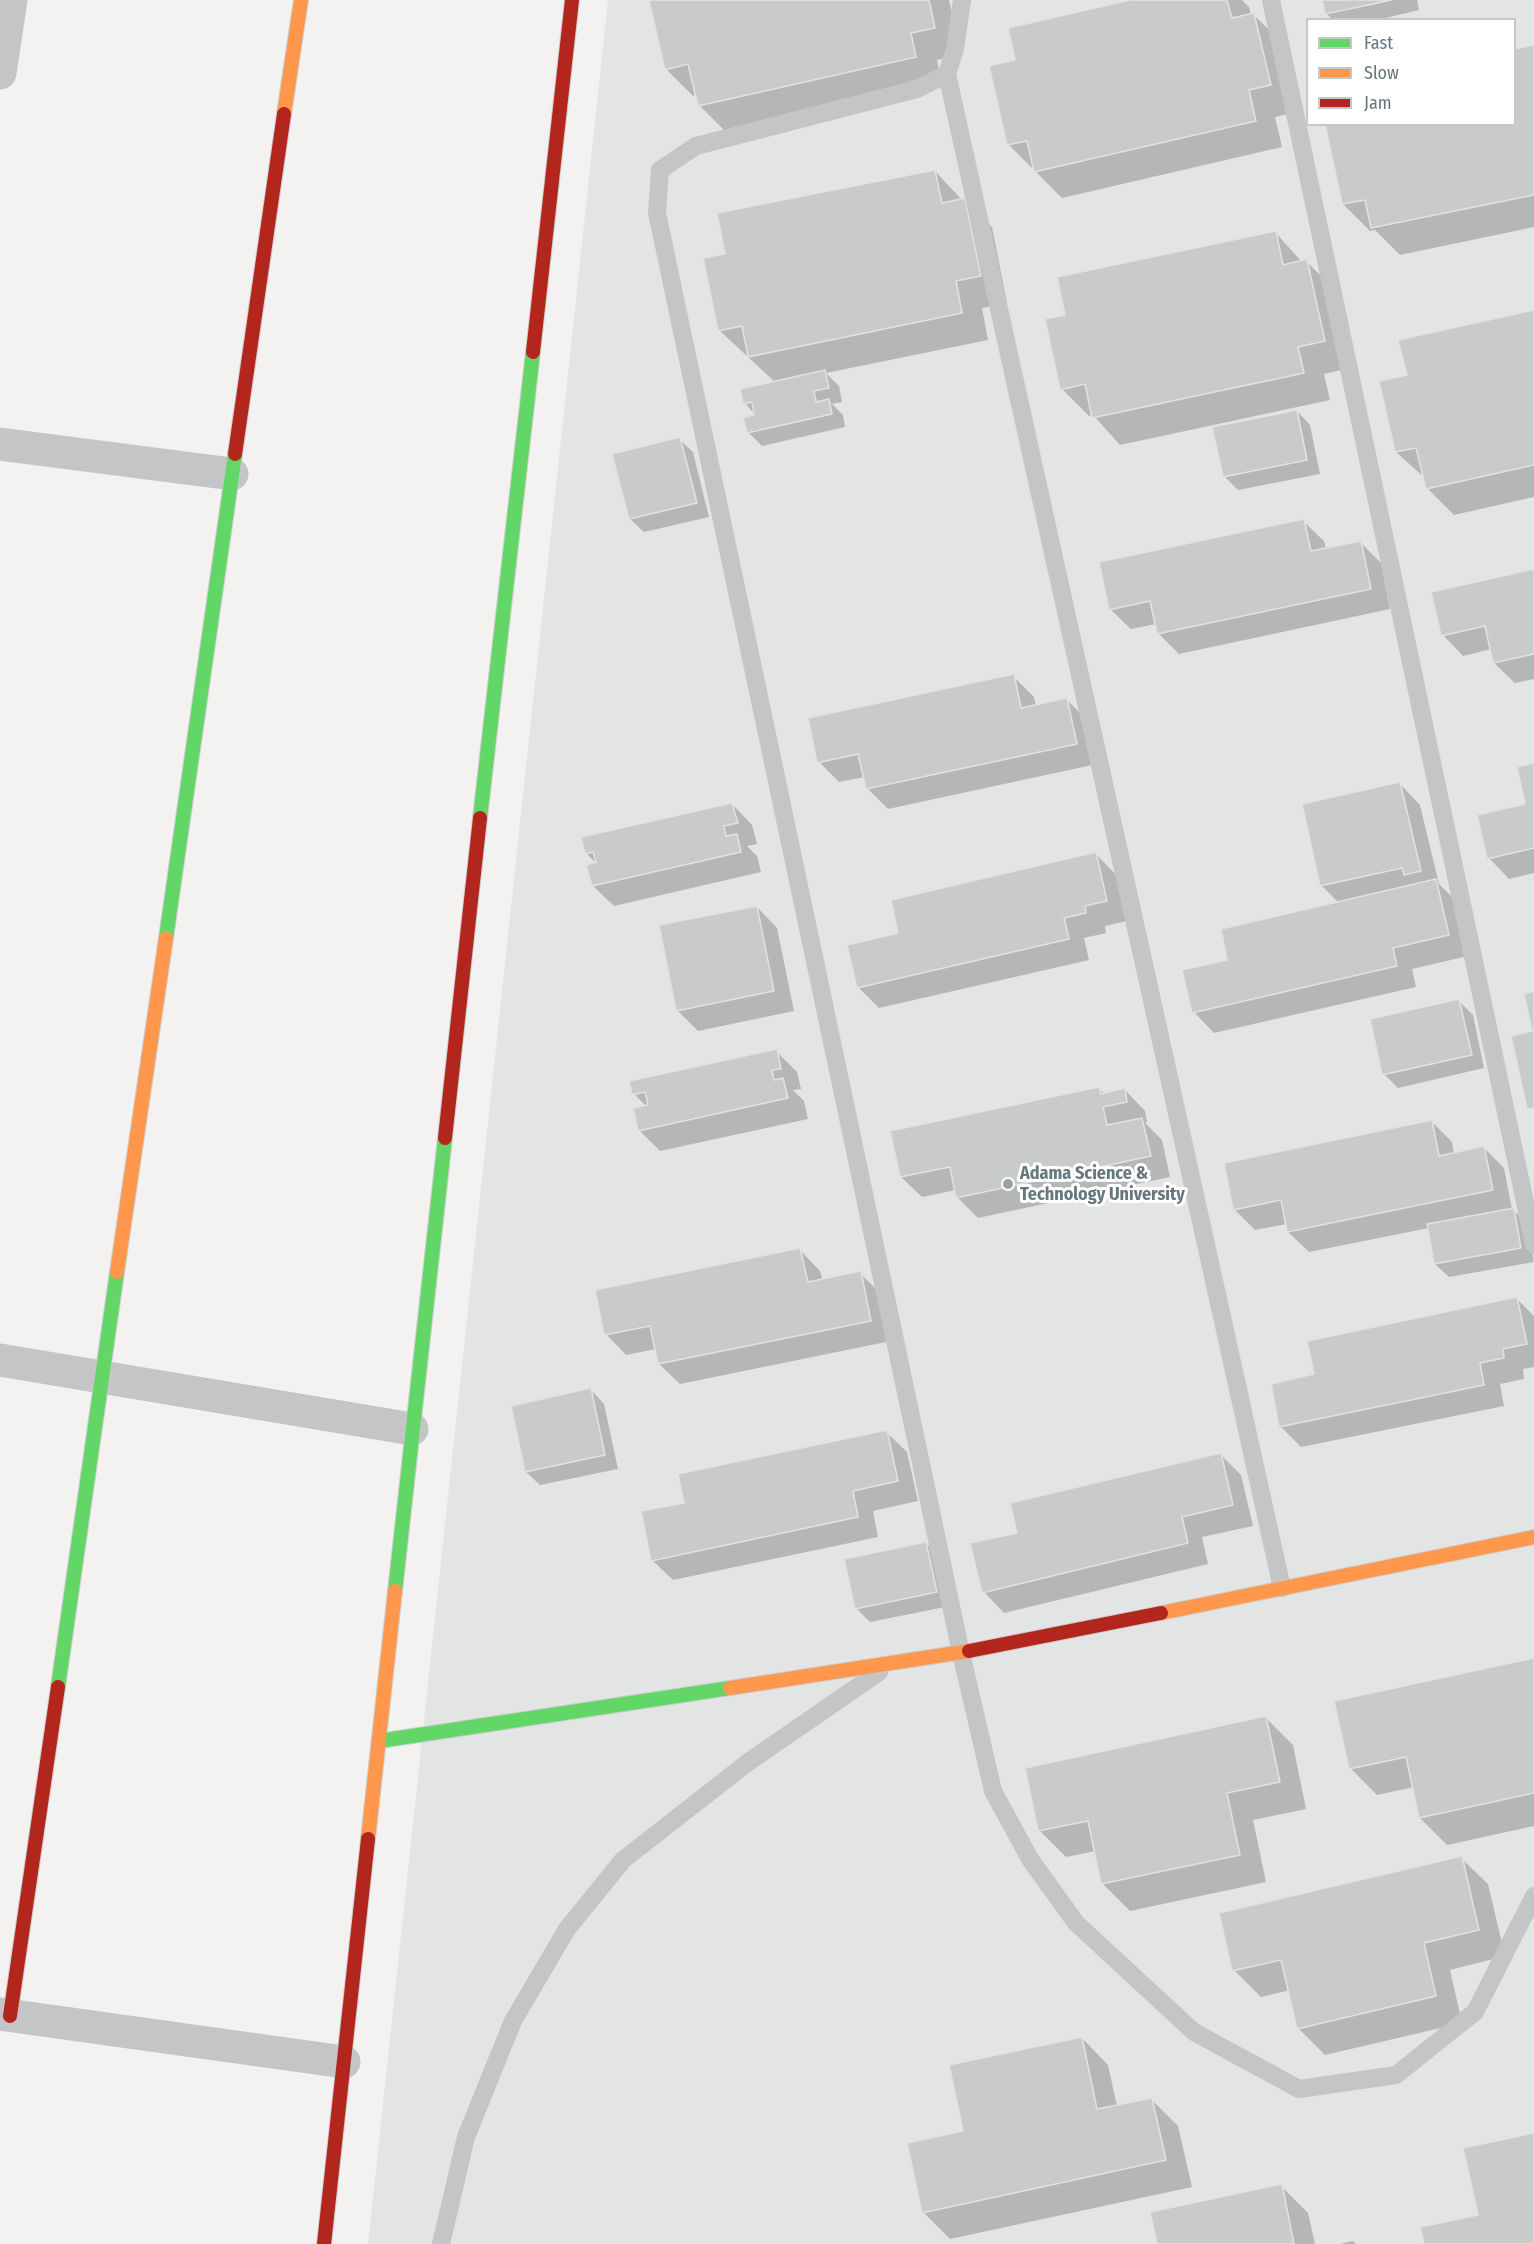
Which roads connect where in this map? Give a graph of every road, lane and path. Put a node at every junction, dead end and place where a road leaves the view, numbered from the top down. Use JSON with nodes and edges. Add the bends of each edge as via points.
{"nodes":[{"id":1,"x":11,"y":0,"type":"edge"},
{"id":2,"x":301,"y":0,"type":"edge"},
{"id":3,"x":572,"y":0,"type":"edge"},
{"id":4,"x":962,"y":0,"type":"edge"},
{"id":5,"x":1271,"y":0,"type":"edge"},
{"id":6,"x":0,"y":73,"type":"edge"},
{"id":7,"x":947,"y":74,"type":"junction"},
{"id":8,"x":0,"y":444,"type":"edge"},
{"id":9,"x":232,"y":474,"type":"junction"},
{"id":10,"x":1534,"y":1245,"type":"edge"},
{"id":11,"x":0,"y":1360,"type":"edge"},
{"id":12,"x":102,"y":1377,"type":"junction"},
{"id":13,"x":412,"y":1429,"type":"junction"},
{"id":14,"x":1534,"y":1537,"type":"edge"},
{"id":15,"x":1282,"y":1588,"type":"junction"},
{"id":16,"x":961,"y":1653,"type":"junction"},
{"id":17,"x":889,"y":1664,"type":"junction"},
{"id":18,"x":378,"y":1741,"type":"junction"},
{"id":19,"x":1534,"y":1896,"type":"edge"},
{"id":20,"x":5,"y":2015,"type":"edge"},
{"id":21,"x":345,"y":2062,"type":"junction"},
{"id":22,"x":324,"y":2244,"type":"edge"},
{"id":23,"x":441,"y":2244,"type":"edge"}],
"edges":[{"from":1,"to":6,"type":"street"},
{"from":2,"to":9,"type":"street"},
{"from":3,"to":13,"type":"street"},
{"from":4,"to":7,"type":"lane"},
{"from":5,"to":10,"type":"lane"},
{"from":7,"to":15,"type":"lane"},
{"from":7,"to":16,"type":"lane","via":[[917,89],[696,146],[660,170],[657,213]]},
{"from":8,"to":9,"type":"street"},
{"from":9,"to":12,"type":"street"},
{"from":11,"to":12,"type":"street"},
{"from":12,"to":13,"type":"street"},
{"from":12,"to":20,"type":"street"},
{"from":13,"to":18,"type":"street"},
{"from":14,"to":15,"type":"street"},
{"from":15,"to":16,"type":"street"},
{"from":16,"to":17,"type":"street"},
{"from":16,"to":19,"type":"lane","via":[[993,1791],[1030,1859],[1076,1923],[1194,2032],[1299,2089],[1396,2075],[1475,2012]]},
{"from":17,"to":18,"type":"street"},
{"from":17,"to":23,"type":"lane","via":[[747,1763],[623,1860],[567,1929],[513,2021],[466,2137]]},
{"from":18,"to":21,"type":"street"},
{"from":20,"to":21,"type":"street"},
{"from":21,"to":22,"type":"street"}]}
